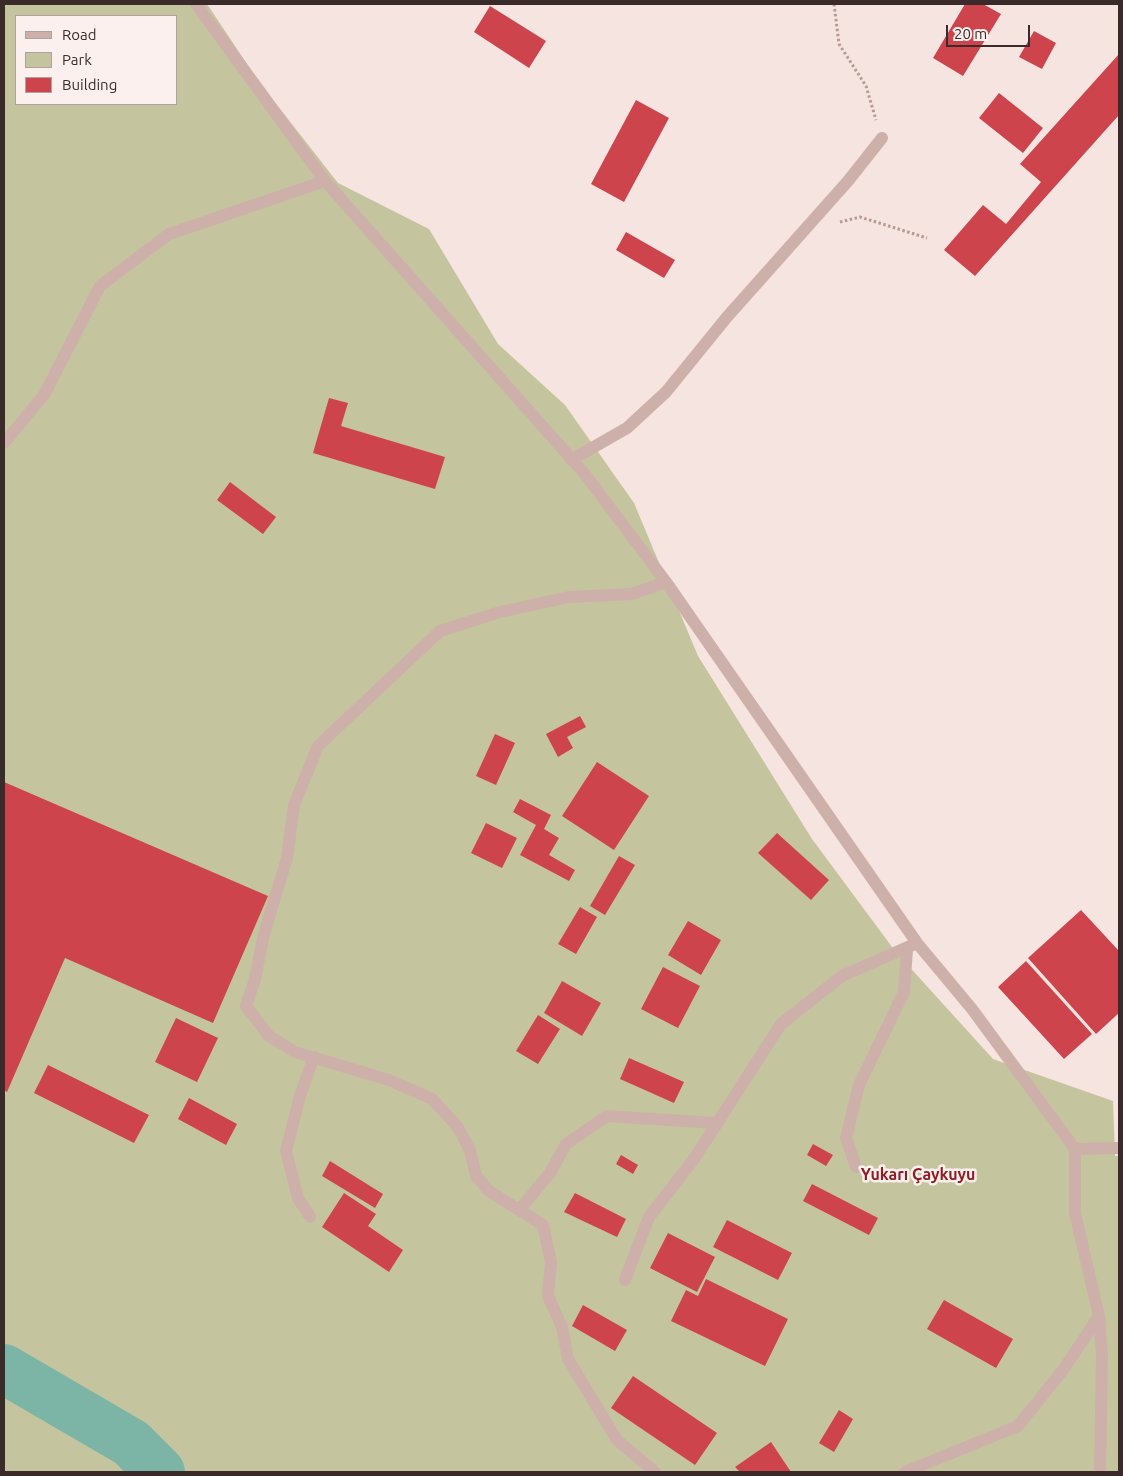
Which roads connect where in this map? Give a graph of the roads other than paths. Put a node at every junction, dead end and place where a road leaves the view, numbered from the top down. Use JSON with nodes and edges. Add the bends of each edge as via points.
{"nodes":[{"id":1,"x":196,"y":4,"type":"edge"},
{"id":2,"x":882,"y":138,"type":"road end"},
{"id":3,"x":325,"y":181,"type":"junction"},
{"id":4,"x":4,"y":443,"type":"edge"},
{"id":5,"x":571,"y":460,"type":"junction"},
{"id":6,"x":666,"y":582,"type":"junction"},
{"id":7,"x":912,"y":946,"type":"junction"},
{"id":8,"x":314,"y":1057,"type":"junction"},
{"id":9,"x":716,"y":1123,"type":"junction"},
{"id":10,"x":1119,"y":1148,"type":"edge"},
{"id":11,"x":1075,"y":1149,"type":"junction"},
{"id":12,"x":856,"y":1167,"type":"dead end"},
{"id":13,"x":520,"y":1209,"type":"junction"},
{"id":14,"x":310,"y":1217,"type":"dead end"},
{"id":15,"x":625,"y":1280,"type":"dead end"},
{"id":16,"x":1099,"y":1316,"type":"junction"},
{"id":17,"x":1101,"y":1470,"type":"edge"},
{"id":18,"x":655,"y":1472,"type":"edge"},
{"id":19,"x":906,"y":1472,"type":"edge"}],
"edges":[{"from":1,"to":3,"type":"street"},
{"from":2,"to":5,"type":"street","via":[[666,392],[627,428]]},
{"from":3,"to":4,"type":"street","via":[[169,234],[100,286],[44,395]]},
{"from":3,"to":5,"type":"street"},
{"from":5,"to":6,"type":"street"},
{"from":6,"to":7,"type":"street"},
{"from":6,"to":8,"type":"street","via":[[632,594],[570,597],[500,612],[440,631],[318,746],[294,805],[287,858],[246,1006],[269,1036],[295,1052]]},
{"from":7,"to":9,"type":"street","via":[[842,976],[781,1024]]},
{"from":7,"to":11,"type":"street","via":[[972,1009]]},
{"from":7,"to":12,"type":"street","via":[[904,992],[859,1084],[846,1138]]},
{"from":8,"to":13,"type":"street","via":[[389,1080],[432,1099],[457,1126],[470,1150],[476,1176],[489,1191]]},
{"from":8,"to":14,"type":"street","via":[[286,1150],[298,1198]]},
{"from":9,"to":13,"type":"street","via":[[607,1116],[566,1144],[550,1173]]},
{"from":9,"to":15,"type":"street","via":[[649,1217]]},
{"from":10,"to":11,"type":"street"},
{"from":11,"to":16,"type":"street","via":[[1075,1213]]},
{"from":13,"to":18,"type":"street","via":[[543,1225],[551,1262],[548,1296],[562,1327],[568,1359],[617,1440]]},
{"from":16,"to":17,"type":"street"},
{"from":16,"to":19,"type":"street","via":[[1063,1370],[1018,1426]]}]}
